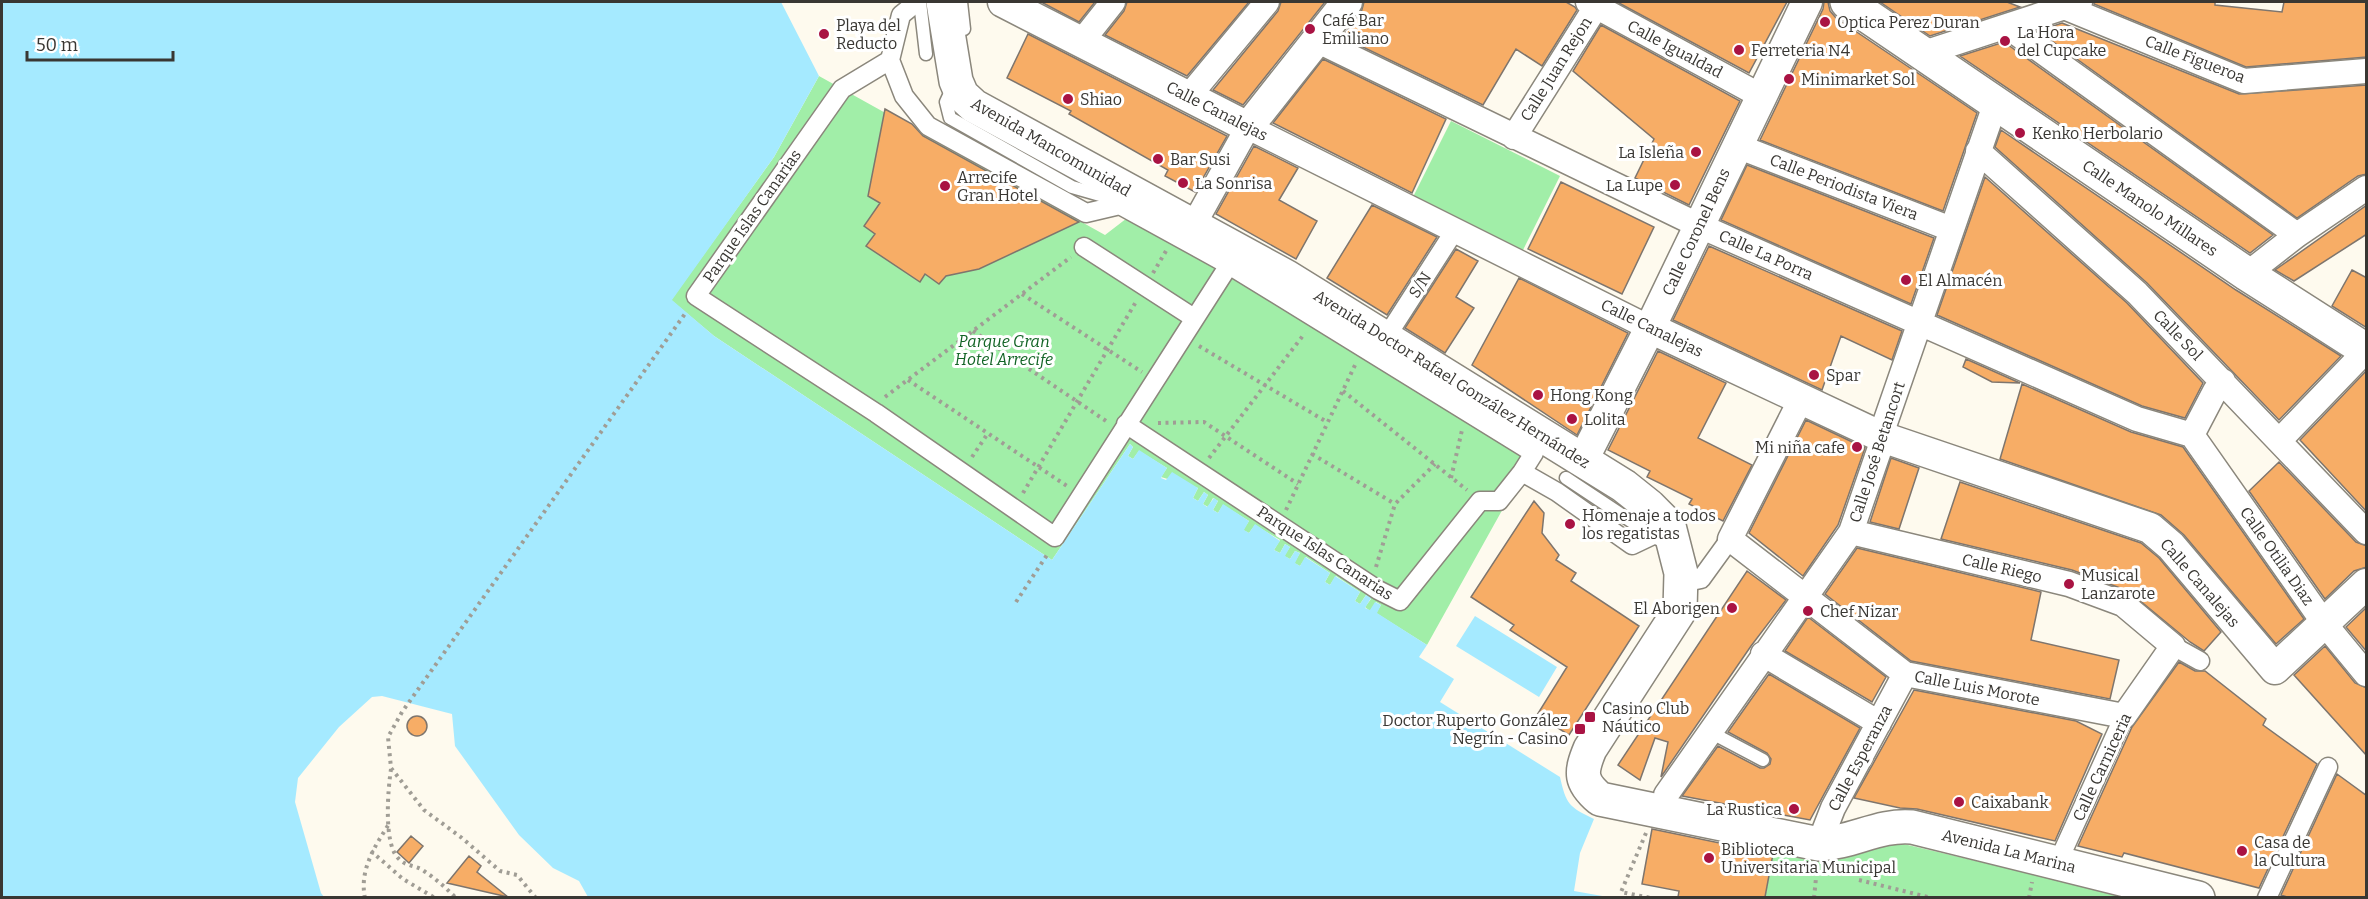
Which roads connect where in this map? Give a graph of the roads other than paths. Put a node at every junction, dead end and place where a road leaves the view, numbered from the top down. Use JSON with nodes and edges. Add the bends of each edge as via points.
{"nodes":[{"id":1,"x":919,"y":2,"type":"edge"},
{"id":2,"x":943,"y":2,"type":"edge"},
{"id":3,"x":961,"y":2,"type":"edge"},
{"id":4,"x":1003,"y":2,"type":"edge"},
{"id":5,"x":1113,"y":2,"type":"edge"},
{"id":6,"x":1268,"y":2,"type":"edge"},
{"id":7,"x":1347,"y":2,"type":"edge"},
{"id":8,"x":1807,"y":2,"type":"edge"},
{"id":9,"x":1847,"y":2,"type":"edge"},
{"id":10,"x":1594,"y":3,"type":"edge"},
{"id":11,"x":2073,"y":4,"type":"edge"},
{"id":12,"x":900,"y":8,"type":"edge"},
{"id":13,"x":2008,"y":27,"type":"junction"},
{"id":14,"x":1316,"y":40,"type":"junction"},
{"id":15,"x":1082,"y":41,"type":"junction"},
{"id":16,"x":967,"y":46,"type":"dead end"},
{"id":17,"x":1923,"y":53,"type":"junction"},
{"id":18,"x":926,"y":54,"type":"dead end"},
{"id":19,"x":890,"y":60,"type":"junction"},
{"id":20,"x":2367,"y":71,"type":"edge"},
{"id":21,"x":1189,"y":96,"type":"junction"},
{"id":22,"x":1761,"y":96,"type":"junction"},
{"id":23,"x":1996,"y":102,"type":"junction"},
{"id":24,"x":1248,"y":127,"type":"junction"},
{"id":25,"x":1514,"y":137,"type":"junction"},
{"id":26,"x":1737,"y":146,"type":"junction"},
{"id":27,"x":1978,"y":151,"type":"junction"},
{"id":28,"x":2367,"y":188,"type":"edge"},
{"id":29,"x":1700,"y":226,"type":"junction"},
{"id":30,"x":1951,"y":229,"type":"junction"},
{"id":31,"x":1184,"y":230,"type":"junction"},
{"id":32,"x":1455,"y":230,"type":"junction"},
{"id":33,"x":2297,"y":235,"type":"junction"},
{"id":34,"x":1084,"y":247,"type":"road end"},
{"id":35,"x":1229,"y":265,"type":"junction"},
{"id":36,"x":2247,"y":274,"type":"junction"},
{"id":37,"x":1194,"y":318,"type":"junction"},
{"id":38,"x":1920,"y":323,"type":"junction"},
{"id":39,"x":1650,"y":328,"type":"junction"},
{"id":40,"x":1374,"y":343,"type":"junction"},
{"id":41,"x":2365,"y":349,"type":"edge"},
{"id":42,"x":2223,"y":381,"type":"junction"},
{"id":43,"x":1801,"y":399,"type":"junction"},
{"id":44,"x":1124,"y":428,"type":"junction"},
{"id":45,"x":2192,"y":435,"type":"junction"},
{"id":46,"x":1882,"y":436,"type":"junction"},
{"id":47,"x":2279,"y":441,"type":"junction"},
{"id":48,"x":1575,"y":469,"type":"junction"},
{"id":49,"x":1522,"y":472,"type":"junction"},
{"id":50,"x":1851,"y":532,"type":"junction"},
{"id":51,"x":2367,"y":532,"type":"edge"},
{"id":52,"x":1730,"y":538,"type":"junction"},
{"id":53,"x":1672,"y":559,"type":"junction"},
{"id":54,"x":2367,"y":584,"type":"edge"},
{"id":55,"x":1805,"y":596,"type":"junction"},
{"id":56,"x":2324,"y":623,"type":"junction"},
{"id":57,"x":2173,"y":646,"type":"junction"},
{"id":58,"x":1763,"y":654,"type":"junction"},
{"id":59,"x":2200,"y":661,"type":"dead end"},
{"id":60,"x":2366,"y":673,"type":"edge"},
{"id":61,"x":1905,"y":674,"type":"junction"},
{"id":62,"x":2124,"y":716,"type":"junction"},
{"id":63,"x":1879,"y":723,"type":"junction"},
{"id":64,"x":1710,"y":732,"type":"junction"},
{"id":65,"x":1762,"y":760,"type":"dead end"},
{"id":66,"x":1584,"y":763,"type":"joint"},
{"id":67,"x":2328,"y":767,"type":"dead end"},
{"id":68,"x":1661,"y":803,"type":"junction"},
{"id":69,"x":1819,"y":844,"type":"junction"},
{"id":70,"x":2058,"y":862,"type":"junction"},
{"id":71,"x":2198,"y":897,"type":"edge"},
{"id":72,"x":2267,"y":897,"type":"edge"}],
"edges":[{"from":1,"to":12,"type":"street"},
{"from":1,"to":18,"type":"lane"},
{"from":2,"to":31,"type":"main road","name":"Avenida Mancomunidad","via":[[956,81],[962,95],[974,106],[1134,194]]},
{"from":3,"to":16,"type":"lane"},
{"from":4,"to":15,"type":"street","name":"Calle Canalejas"},
{"from":5,"to":15,"type":"street"},
{"from":6,"to":21,"type":"street"},
{"from":7,"to":14,"type":"street"},
{"from":8,"to":22,"type":"street","name":"Calle Coronel Bens"},
{"from":9,"to":17,"type":"main road","name":"Calle Manolo Millares"},
{"from":10,"to":22,"type":"street","name":"Calle Igualdad"},
{"from":10,"to":25,"type":"street","name":"Calle Juan Rejon"},
{"from":11,"to":13,"type":"street"},
{"from":11,"to":20,"type":"street","name":"Calle Figueroa","via":[[2244,81]]},
{"from":12,"to":19,"type":"street"},
{"from":13,"to":17,"type":"street"},
{"from":13,"to":33,"type":"street"},
{"from":14,"to":24,"type":"street"},
{"from":14,"to":25,"type":"street","name":"Calle La Porra"},
{"from":15,"to":21,"type":"street","name":"Calle Canalejas"},
{"from":17,"to":23,"type":"main road","name":"Calle Manolo Millares"},
{"from":19,"to":31,"type":"street","via":[[904,96],[928,126],[1086,213],[1120,205]]},
{"from":19,"to":44,"type":"street","name":"Parque Islas Canarias","via":[[842,89],[696,296],[870,409],[1055,537]]},
{"from":21,"to":24,"type":"street","name":"Calle Canalejas"},
{"from":22,"to":26,"type":"street","name":"Calle Coronel Bens"},
{"from":23,"to":27,"type":"street","name":"Calle José Betancort"},
{"from":23,"to":36,"type":"main road","name":"Calle Manolo Millares"},
{"from":24,"to":31,"type":"street"},
{"from":24,"to":32,"type":"street","name":"Calle Canalejas"},
{"from":25,"to":29,"type":"street","name":"Calle La Porra"},
{"from":26,"to":29,"type":"street","name":"Calle Coronel Bens"},
{"from":26,"to":30,"type":"street","name":"Calle Periodista Viera"},
{"from":27,"to":30,"type":"street","name":"Calle José Betancort"},
{"from":27,"to":42,"type":"street","name":"Calle Sol","via":[[2137,293]]},
{"from":28,"to":33,"type":"street"},
{"from":29,"to":38,"type":"street","name":"Calle La Porra"},
{"from":29,"to":39,"type":"street","name":"Calle Coronel Bens"},
{"from":30,"to":38,"type":"street","name":"Calle José Betancort"},
{"from":31,"to":35,"type":"street"},
{"from":31,"to":40,"type":"main road","name":"Avenida Doctor Rafael González Hernández","via":[[1287,277]]},
{"from":32,"to":39,"type":"street","name":"Calle Canalejas"},
{"from":32,"to":40,"type":"street","name":"S/N"},
{"from":33,"to":36,"type":"street"},
{"from":34,"to":37,"type":"street"},
{"from":35,"to":37,"type":"street"},
{"from":35,"to":40,"type":"street","via":[[1317,318]]},
{"from":36,"to":41,"type":"main road","name":"Calle Manolo Millares"},
{"from":37,"to":44,"type":"street"},
{"from":38,"to":45,"type":"street","name":"Calle La Porra","via":[[2137,418]]},
{"from":38,"to":46,"type":"street","name":"Calle José Betancort"},
{"from":39,"to":43,"type":"street","name":"Calle Canalejas"},
{"from":39,"to":48,"type":"street","name":"Calle Coronel Bens"},
{"from":40,"to":48,"type":"main road","name":"Avenida Doctor Rafael González Hernández"},
{"from":40,"to":49,"type":"street","via":[[1467,411],[1534,453]]},
{"from":41,"to":47,"type":"street"},
{"from":42,"to":45,"type":"street"},
{"from":42,"to":47,"type":"street","name":"Calle Sol"},
{"from":43,"to":46,"type":"street","name":"Calle Canalejas"},
{"from":43,"to":52,"type":"street"},
{"from":44,"to":49,"type":"street","name":"Parque Islas Canarias","via":[[1199,471],[1400,601],[1480,501],[1499,501]]},
{"from":45,"to":56,"type":"street","name":"Calle Otilia Diaz"},
{"from":46,"to":50,"type":"street","name":"Calle José Betancort"},
{"from":46,"to":56,"type":"street","name":"Calle Canalejas","via":[[2150,528],[2171,546],[2275,669]]},
{"from":47,"to":51,"type":"street","name":"Calle Sol"},
{"from":48,"to":53,"type":"main road","name":"Avenida Doctor Rafael González Hernández","via":[[1649,506],[1669,526]]},
{"from":49,"to":53,"type":"street","via":[[1632,545]]},
{"from":50,"to":55,"type":"street","name":"Calle José Betancort"},
{"from":50,"to":57,"type":"street","name":"Calle Riego","via":[[2069,584],[2123,604]]},
{"from":52,"to":53,"type":"street","via":[[1701,579]]},
{"from":52,"to":55,"type":"street","name":"Calle Luis Morote"},
{"from":53,"to":66,"type":"main road","name":"Avenida Doctor Rafael González Hernández","via":[[1680,610]]},
{"from":54,"to":56,"type":"street"},
{"from":55,"to":58,"type":"street","name":"Calle José Betancort"},
{"from":55,"to":61,"type":"street","name":"Calle Luis Morote"},
{"from":56,"to":60,"type":"street","name":"Calle Otilia Diaz"},
{"from":57,"to":59,"type":"street"},
{"from":57,"to":62,"type":"street","name":"Calle Carniceria"},
{"from":58,"to":63,"type":"street"},
{"from":58,"to":64,"type":"street","name":"Calle José Betancort"},
{"from":61,"to":62,"type":"street","name":"Calle Luis Morote"},
{"from":61,"to":63,"type":"street","name":"Calle Esperanza"},
{"from":62,"to":70,"type":"street","name":"Calle Carniceria"},
{"from":63,"to":69,"type":"street","name":"Calle Esperanza","via":[[1833,808]]},
{"from":64,"to":65,"type":"lane"},
{"from":64,"to":68,"type":"street","name":"Calle José Betancort"},
{"from":66,"to":68,"type":"main road","name":"Avenida La Marina","via":[[1582,776],[1588,789],[1600,799]]},
{"from":67,"to":72,"type":"street"},
{"from":68,"to":69,"type":"main road","name":"Avenida La Marina"},
{"from":69,"to":70,"type":"main road","name":"Avenida La Marina","via":[[1844,842],[1904,826]]},
{"from":70,"to":71,"type":"main road","name":"Avenida La Marina"}]}
